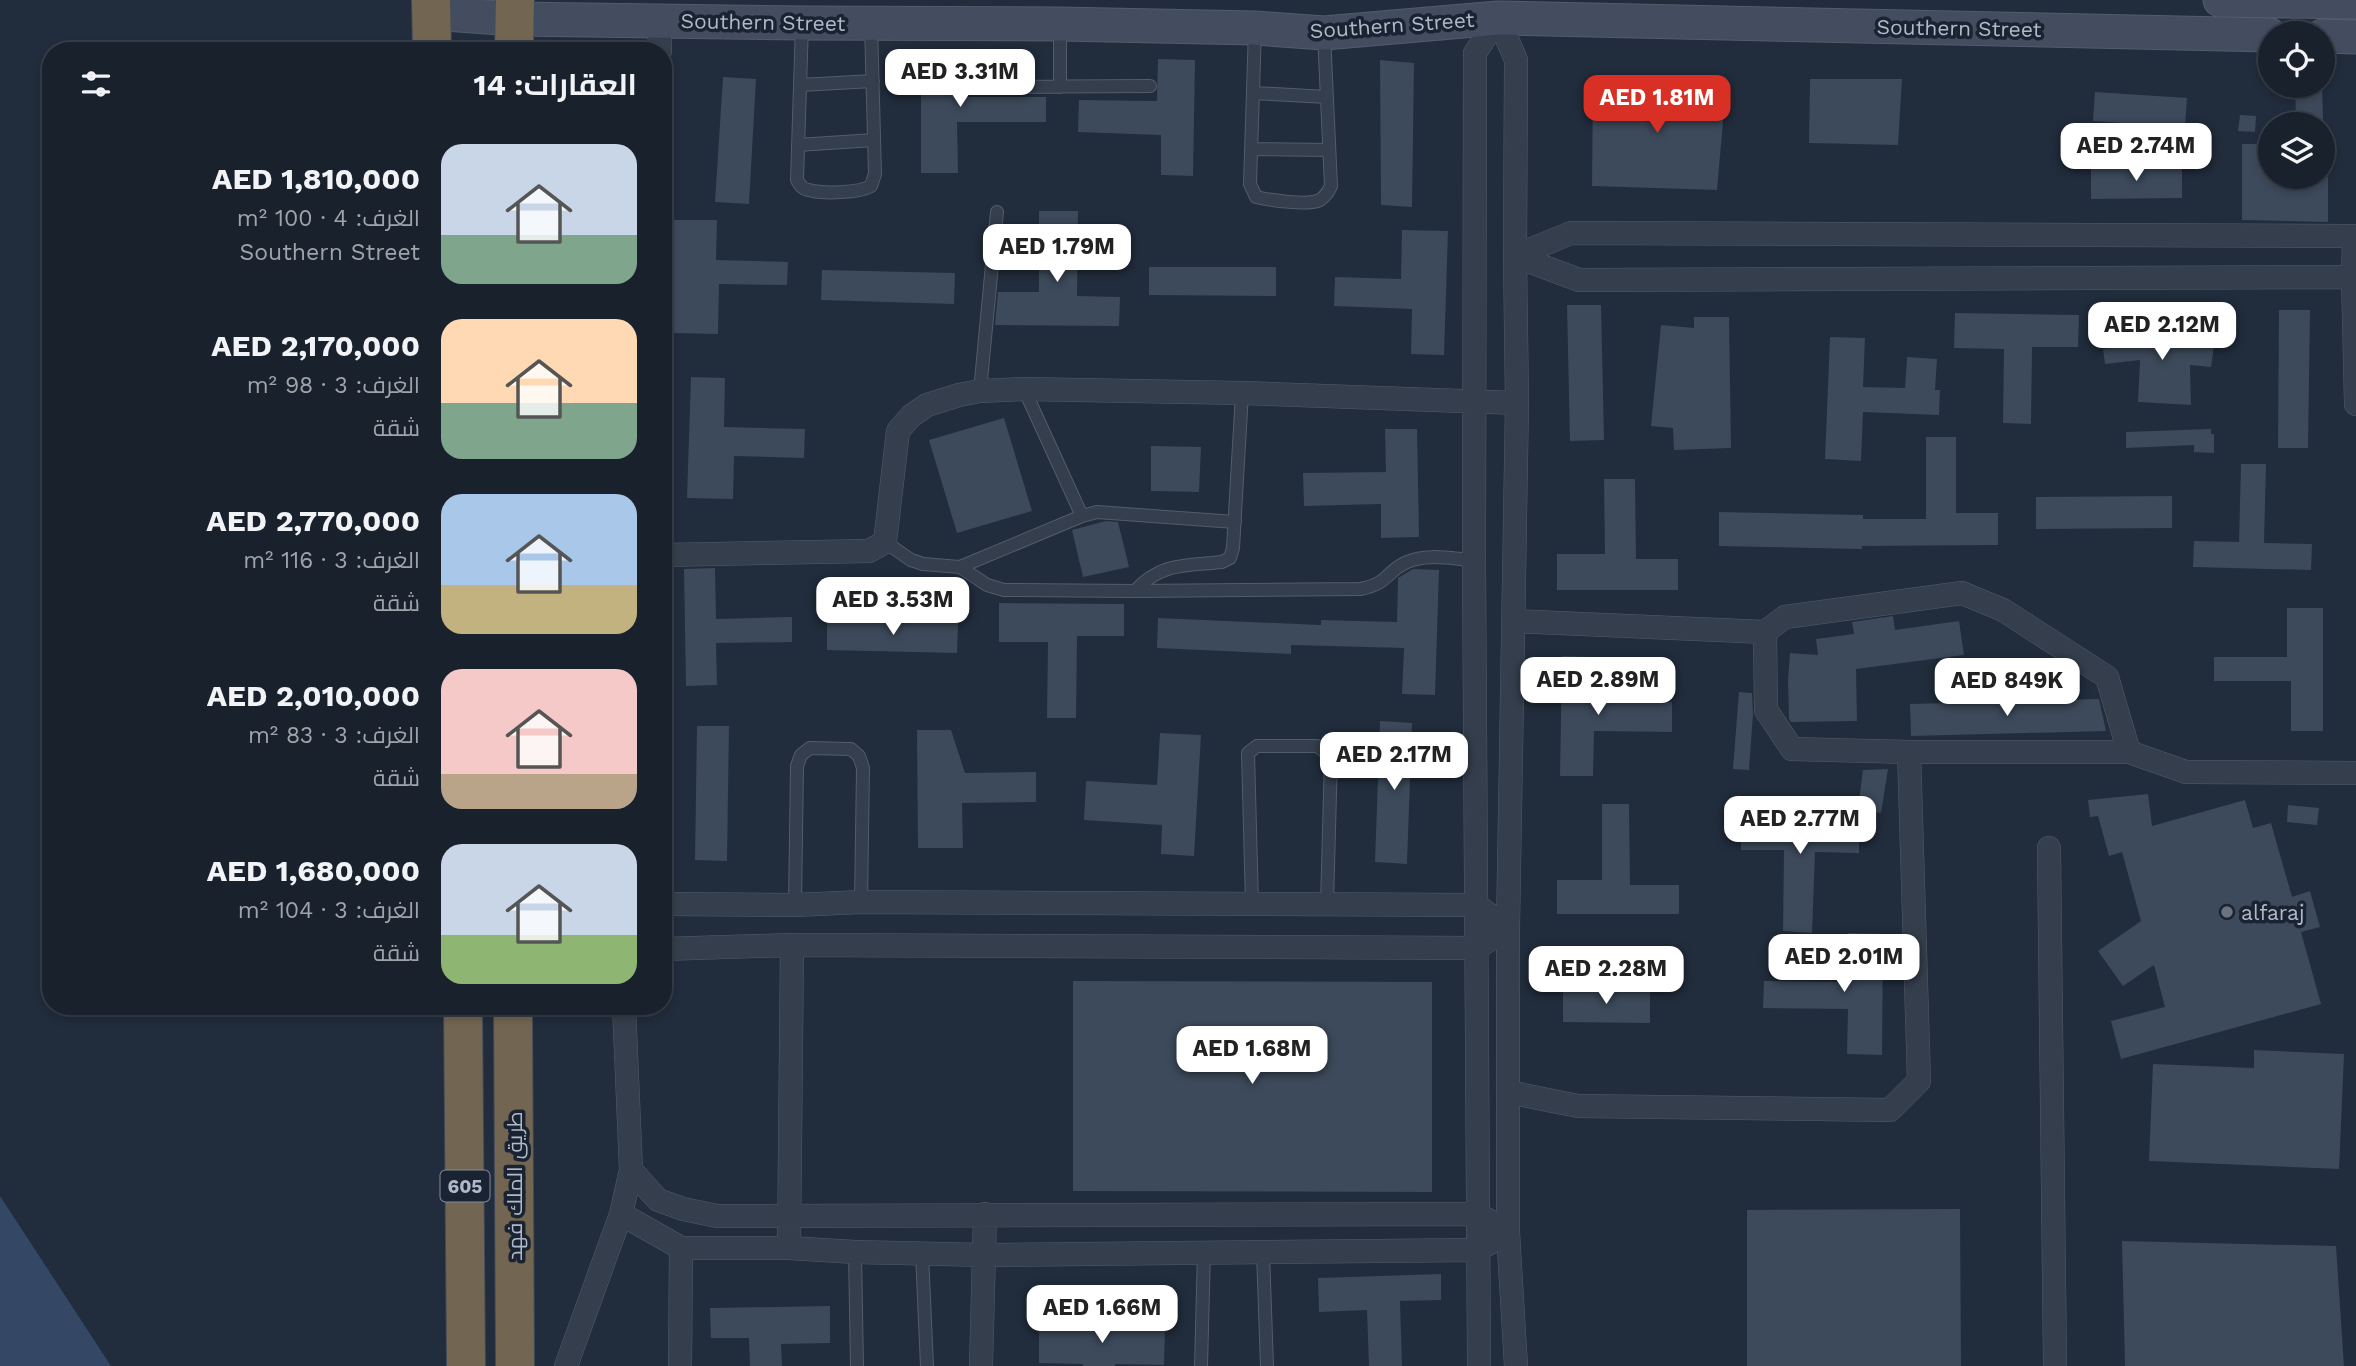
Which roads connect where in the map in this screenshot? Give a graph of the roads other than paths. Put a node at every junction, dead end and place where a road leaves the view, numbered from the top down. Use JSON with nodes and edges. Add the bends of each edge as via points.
{"nodes":[{"id":1,"x":2220,"y":0,"type":"edge"},
{"id":2,"x":2356,"y":2,"type":"edge"},
{"id":3,"x":431,"y":6,"type":"edge"},
{"id":4,"x":1498,"y":18,"type":"junction"},
{"id":5,"x":515,"y":23,"type":"edge"},
{"id":6,"x":802,"y":23,"type":"junction"},
{"id":7,"x":871,"y":24,"type":"junction"},
{"id":8,"x":1060,"y":24,"type":"junction"},
{"id":9,"x":1255,"y":28,"type":"junction"},
{"id":10,"x":1324,"y":33,"type":"junction"},
{"id":11,"x":659,"y":35,"type":"edge"},
{"id":12,"x":2258,"y":35,"type":"edge"},
{"id":13,"x":2335,"y":36,"type":"edge"},
{"id":14,"x":2356,"y":37,"type":"edge"},
{"id":15,"x":432,"y":42,"type":"edge"},
{"id":16,"x":873,"y":81,"type":"junction"},
{"id":17,"x":800,"y":85,"type":"junction"},
{"id":18,"x":1060,"y":86,"type":"junction"},
{"id":19,"x":1150,"y":86,"type":"dead end"},
{"id":20,"x":992,"y":87,"type":"dead end"},
{"id":21,"x":1254,"y":93,"type":"junction"},
{"id":22,"x":1327,"y":97,"type":"junction"},
{"id":23,"x":874,"y":140,"type":"junction"},
{"id":24,"x":798,"y":145,"type":"junction"},
{"id":25,"x":1252,"y":149,"type":"junction"},
{"id":26,"x":1329,"y":150,"type":"junction"},
{"id":27,"x":998,"y":212,"type":"dead end"},
{"id":28,"x":2355,"y":236,"type":"edge"},
{"id":29,"x":1515,"y":256,"type":"junction"},
{"id":30,"x":2354,"y":277,"type":"edge"},
{"id":31,"x":1024,"y":389,"type":"junction"},
{"id":32,"x":980,"y":391,"type":"junction"},
{"id":33,"x":1242,"y":393,"type":"junction"},
{"id":34,"x":1475,"y":401,"type":"junction"},
{"id":35,"x":1517,"y":403,"type":"junction"},
{"id":36,"x":2356,"y":404,"type":"edge"},
{"id":37,"x":1082,"y":516,"type":"junction"},
{"id":38,"x":1235,"y":522,"type":"junction"},
{"id":39,"x":885,"y":542,"type":"junction"},
{"id":40,"x":672,"y":555,"type":"edge"},
{"id":41,"x":1474,"y":560,"type":"junction"},
{"id":42,"x":960,"y":567,"type":"junction"},
{"id":43,"x":1135,"y":591,"type":"junction"},
{"id":44,"x":1513,"y":621,"type":"junction"},
{"id":45,"x":1765,"y":632,"type":"junction"},
{"id":46,"x":2129,"y":751,"type":"junction"},
{"id":47,"x":1909,"y":752,"type":"junction"},
{"id":48,"x":2356,"y":773,"type":"edge"},
{"id":49,"x":2049,"y":848,"type":"dead end"},
{"id":50,"x":861,"y":902,"type":"junction"},
{"id":51,"x":672,"y":904,"type":"edge"},
{"id":52,"x":1252,"y":904,"type":"junction"},
{"id":53,"x":1327,"y":904,"type":"junction"},
{"id":54,"x":795,"y":905,"type":"junction"},
{"id":55,"x":1476,"y":905,"type":"junction"},
{"id":56,"x":1508,"y":928,"type":"junction"},
{"id":57,"x":792,"y":945,"type":"junction"},
{"id":58,"x":1477,"y":948,"type":"junction"},
{"id":59,"x":672,"y":949,"type":"edge"},
{"id":60,"x":463,"y":1015,"type":"edge"},
{"id":61,"x":513,"y":1015,"type":"edge"},
{"id":62,"x":624,"y":1015,"type":"edge"},
{"id":63,"x":1508,"y":1093,"type":"junction"},
{"id":64,"x":631,"y":1170,"type":"junction"},
{"id":65,"x":621,"y":1214,"type":"junction"},
{"id":66,"x":789,"y":1214,"type":"junction"},
{"id":67,"x":985,"y":1214,"type":"junction"},
{"id":68,"x":1478,"y":1214,"type":"junction"},
{"id":69,"x":1508,"y":1233,"type":"junction"},
{"id":70,"x":681,"y":1248,"type":"junction"},
{"id":71,"x":789,"y":1248,"type":"junction"},
{"id":72,"x":1478,"y":1250,"type":"junction"},
{"id":73,"x":855,"y":1252,"type":"junction"},
{"id":74,"x":1204,"y":1252,"type":"junction"},
{"id":75,"x":1263,"y":1252,"type":"junction"},
{"id":76,"x":922,"y":1254,"type":"junction"},
{"id":77,"x":985,"y":1255,"type":"junction"},
{"id":78,"x":466,"y":1366,"type":"edge"},
{"id":79,"x":515,"y":1366,"type":"edge"},
{"id":80,"x":566,"y":1366,"type":"edge"},
{"id":81,"x":680,"y":1366,"type":"edge"},
{"id":82,"x":857,"y":1366,"type":"edge"},
{"id":83,"x":927,"y":1366,"type":"edge"},
{"id":84,"x":981,"y":1366,"type":"edge"},
{"id":85,"x":1201,"y":1366,"type":"edge"},
{"id":86,"x":1267,"y":1366,"type":"edge"},
{"id":87,"x":1479,"y":1366,"type":"edge"},
{"id":88,"x":1516,"y":1366,"type":"edge"},
{"id":89,"x":2055,"y":1366,"type":"edge"}],
"edges":[{"from":1,"to":2,"type":"main road"},
{"from":3,"to":5,"type":"main road","name":"Southern Street"},
{"from":3,"to":15,"type":"highway"},
{"from":4,"to":10,"type":"main road","name":"Southern Street"},
{"from":4,"to":12,"type":"main road","name":"Southern Street"},
{"from":4,"to":29,"type":"street","via":[[1516,60]]},
{"from":4,"to":34,"type":"street","via":[[1475,53]]},
{"from":5,"to":11,"type":"main road","name":"Southern Street"},
{"from":6,"to":7,"type":"main road","name":"Southern Street"},
{"from":6,"to":11,"type":"main road","name":"Southern Street"},
{"from":6,"to":17,"type":"lane"},
{"from":7,"to":8,"type":"main road","name":"Southern Street"},
{"from":7,"to":16,"type":"lane"},
{"from":8,"to":9,"type":"main road","name":"Southern Street"},
{"from":8,"to":18,"type":"lane"},
{"from":9,"to":10,"type":"main road","name":"Southern Street"},
{"from":9,"to":21,"type":"lane"},
{"from":10,"to":22,"type":"lane"},
{"from":13,"to":14,"type":"main road"},
{"from":16,"to":17,"type":"lane"},
{"from":16,"to":23,"type":"lane"},
{"from":17,"to":24,"type":"lane"},
{"from":18,"to":19,"type":"lane"},
{"from":18,"to":20,"type":"lane"},
{"from":21,"to":22,"type":"lane"},
{"from":21,"to":25,"type":"lane"},
{"from":22,"to":26,"type":"lane"},
{"from":23,"to":24,"type":"lane"},
{"from":23,"to":24,"type":"lane","via":[[875,174],[871,186],[862,191],[801,187]]},
{"from":25,"to":26,"type":"lane"},
{"from":25,"to":26,"type":"lane","via":[[1250,184],[1256,197],[1317,202],[1331,186]]},
{"from":27,"to":32,"type":"lane"},
{"from":28,"to":29,"type":"street","via":[[1571,233]]},
{"from":28,"to":30,"type":"street"},
{"from":29,"to":30,"type":"street","via":[[1578,280]]},
{"from":29,"to":35,"type":"street"},
{"from":30,"to":36,"type":"street"},
{"from":31,"to":32,"type":"street"},
{"from":31,"to":33,"type":"street"},
{"from":31,"to":37,"type":"lane"},
{"from":32,"to":39,"type":"street","via":[[927,405],[898,430]]},
{"from":33,"to":34,"type":"street"},
{"from":33,"to":38,"type":"lane"},
{"from":34,"to":35,"type":"street"},
{"from":34,"to":41,"type":"street"},
{"from":35,"to":44,"type":"street"},
{"from":37,"to":38,"type":"lane","via":[[1097,512]]},
{"from":37,"to":42,"type":"lane"},
{"from":38,"to":43,"type":"lane","via":[[1230,558],[1164,568]]},
{"from":39,"to":40,"type":"street","via":[[869,551]]},
{"from":39,"to":42,"type":"lane","via":[[923,564]]},
{"from":41,"to":43,"type":"lane","via":[[1408,561],[1376,586],[1360,589]]},
{"from":41,"to":55,"type":"street"},
{"from":42,"to":43,"type":"lane","via":[[1004,590]]},
{"from":44,"to":45,"type":"street"},
{"from":44,"to":56,"type":"street"},
{"from":45,"to":46,"type":"street","via":[[1785,617],[1962,593],[2003,610],[2107,677]]},
{"from":45,"to":47,"type":"street","via":[[1766,710],[1791,749]]},
{"from":46,"to":47,"type":"street"},
{"from":46,"to":48,"type":"street","via":[[2186,772]]},
{"from":47,"to":63,"type":"street","via":[[1919,1081],[1890,1110],[1578,1106]]},
{"from":49,"to":89,"type":"street"},
{"from":50,"to":52,"type":"street"},
{"from":50,"to":54,"type":"street"},
{"from":50,"to":54,"type":"lane","via":[[863,768],[852,749],[810,748],[797,766]]},
{"from":51,"to":54,"type":"street"},
{"from":52,"to":53,"type":"street"},
{"from":52,"to":53,"type":"lane","via":[[1248,753],[1257,746],[1317,746],[1331,756]]},
{"from":53,"to":55,"type":"street"},
{"from":55,"to":56,"type":"street"},
{"from":55,"to":58,"type":"street"},
{"from":56,"to":58,"type":"street"},
{"from":56,"to":63,"type":"street"},
{"from":57,"to":58,"type":"street"},
{"from":57,"to":59,"type":"street"},
{"from":57,"to":66,"type":"street"},
{"from":58,"to":68,"type":"street"},
{"from":60,"to":78,"type":"highway","number":"605"},
{"from":61,"to":79,"type":"highway","name":"طريق الملك فهد","number":"605"},
{"from":62,"to":64,"type":"street"},
{"from":63,"to":69,"type":"street"},
{"from":64,"to":65,"type":"street"},
{"from":64,"to":66,"type":"street","via":[[658,1200],[682,1209],[716,1216]]},
{"from":65,"to":70,"type":"street"},
{"from":65,"to":80,"type":"street"},
{"from":66,"to":67,"type":"street"},
{"from":66,"to":71,"type":"street"},
{"from":67,"to":68,"type":"street"},
{"from":67,"to":77,"type":"street"},
{"from":68,"to":69,"type":"street"},
{"from":68,"to":72,"type":"street"},
{"from":69,"to":72,"type":"street"},
{"from":69,"to":88,"type":"street"},
{"from":70,"to":71,"type":"street"},
{"from":70,"to":81,"type":"street"},
{"from":71,"to":73,"type":"street"},
{"from":72,"to":75,"type":"street"},
{"from":72,"to":87,"type":"street"},
{"from":73,"to":76,"type":"street"},
{"from":73,"to":82,"type":"lane"},
{"from":74,"to":75,"type":"street"},
{"from":74,"to":77,"type":"street"},
{"from":74,"to":85,"type":"lane"},
{"from":75,"to":86,"type":"lane"},
{"from":76,"to":77,"type":"street"},
{"from":76,"to":83,"type":"lane"},
{"from":77,"to":84,"type":"street"}]}
